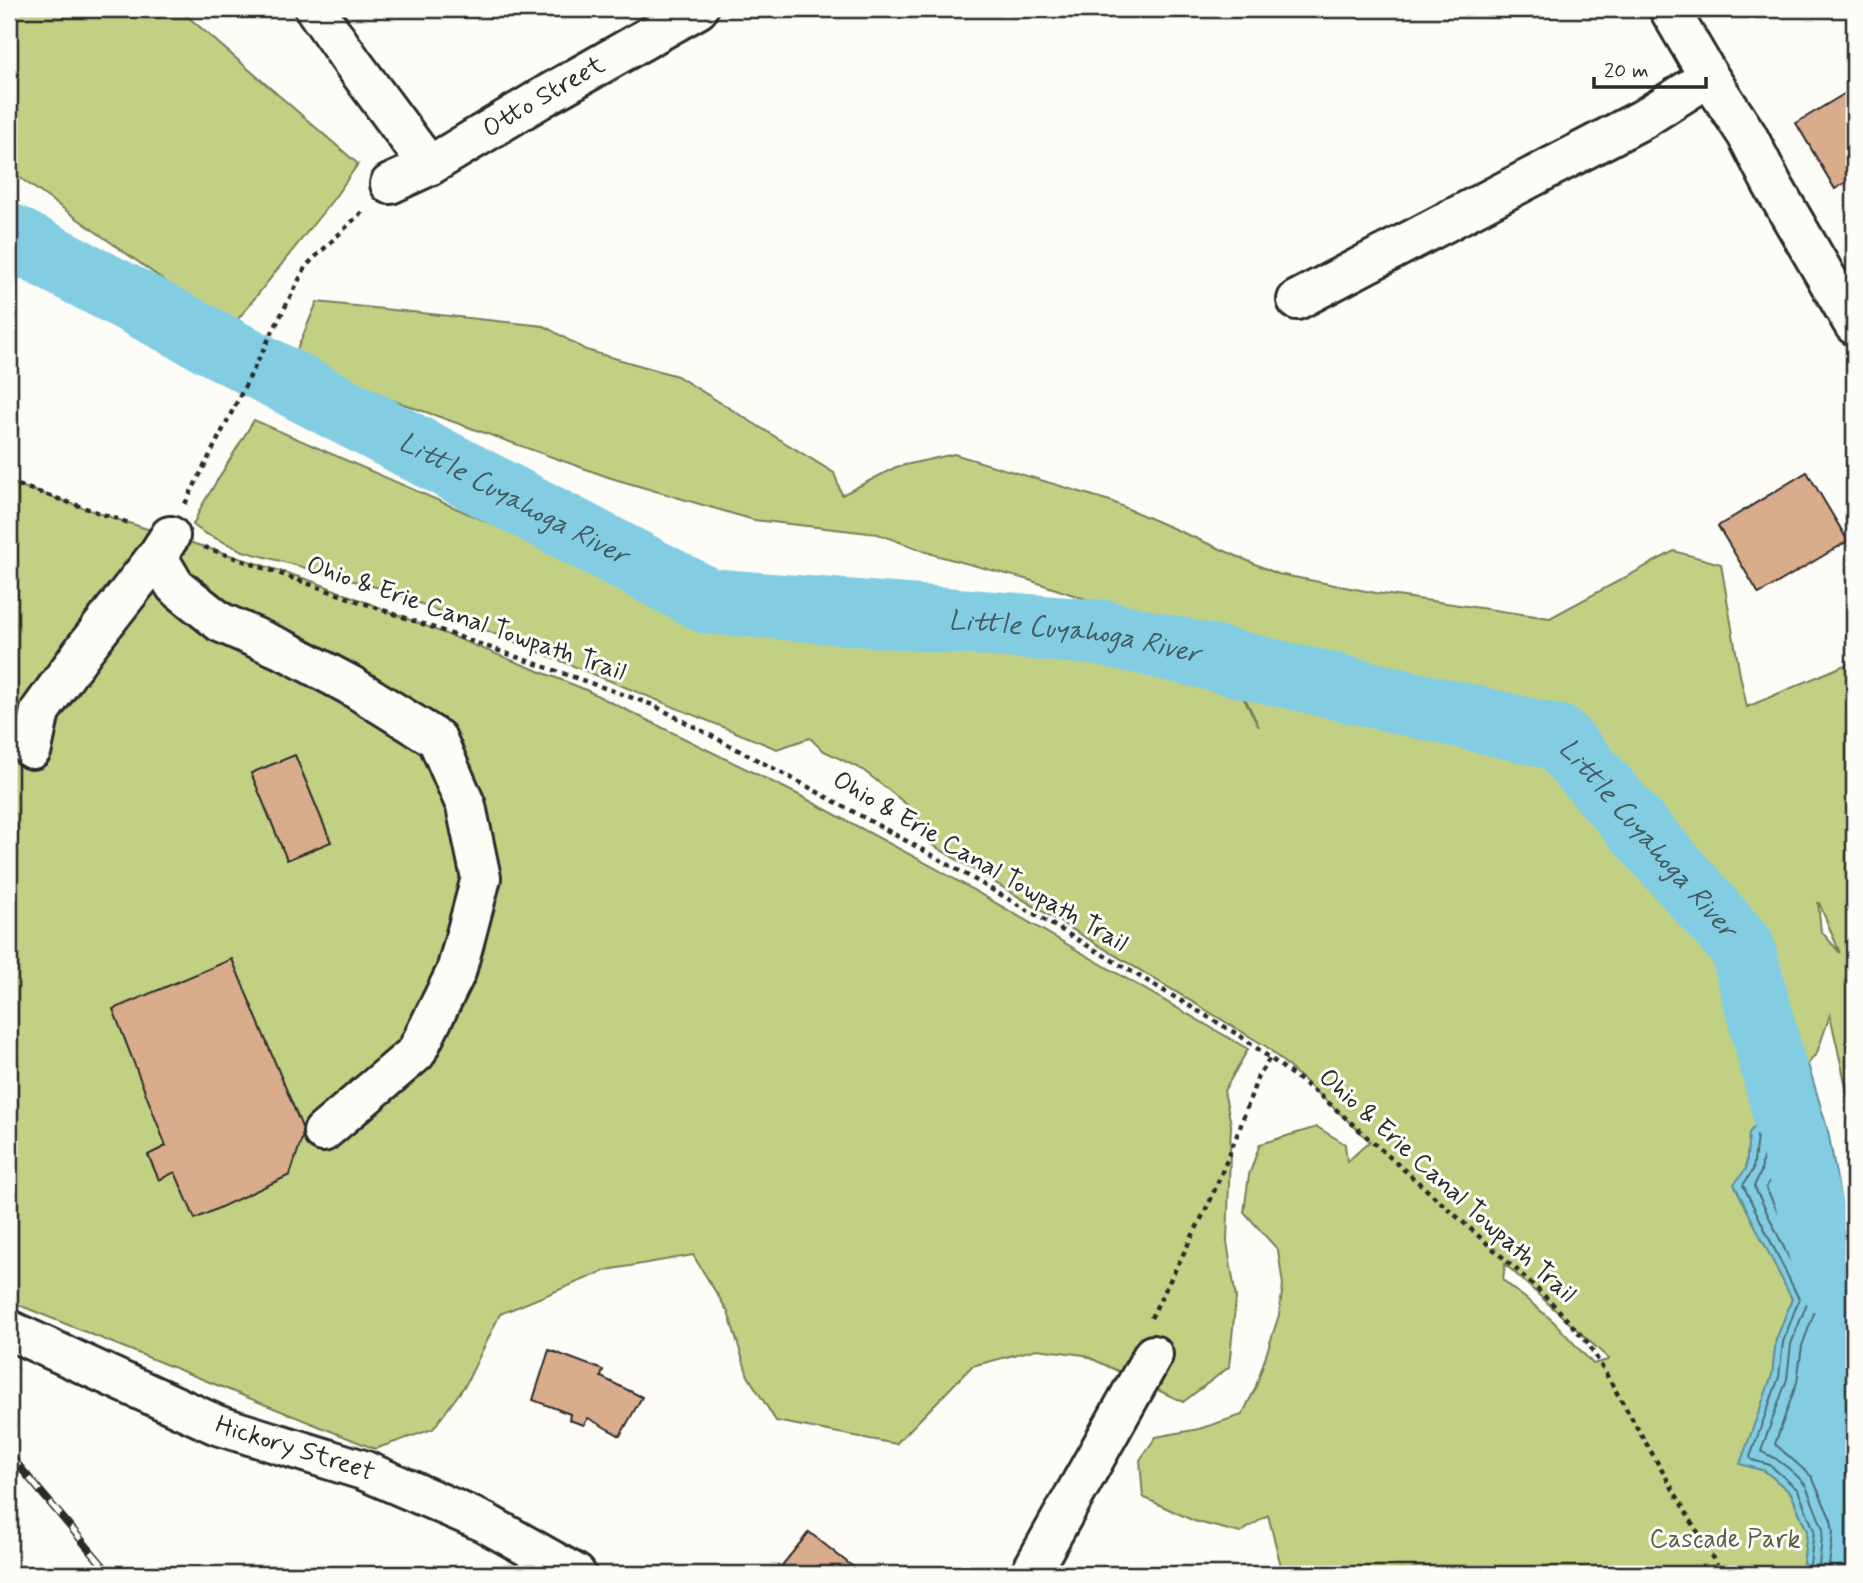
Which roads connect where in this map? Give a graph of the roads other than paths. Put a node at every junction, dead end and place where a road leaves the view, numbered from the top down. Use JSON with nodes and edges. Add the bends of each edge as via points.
{"nodes":[{"id":1,"x":316,"y":9,"type":"edge"},
{"id":2,"x":698,"y":9,"type":"edge"},
{"id":3,"x":1669,"y":9,"type":"edge"},
{"id":4,"x":1709,"y":77,"type":"junction"},
{"id":5,"x":429,"y":166,"type":"junction"},
{"id":6,"x":390,"y":184,"type":"road end"},
{"id":7,"x":1297,"y":300,"type":"dead end"},
{"id":8,"x":1854,"y":325,"type":"edge"},
{"id":9,"x":32,"y":749,"type":"dead end"},
{"id":10,"x":323,"y":1132,"type":"dead end"},
{"id":11,"x":9,"y":1330,"type":"edge"},
{"id":12,"x":1153,"y":1355,"type":"road end"},
{"id":13,"x":576,"y":1574,"type":"edge"},
{"id":14,"x":1030,"y":1574,"type":"edge"}],
"edges":[{"from":1,"to":5,"type":"street"},
{"from":2,"to":5,"type":"street","name":"Otto Street"},
{"from":3,"to":4,"type":"street"},
{"from":4,"to":7,"type":"street","via":[[1643,119]]},
{"from":4,"to":8,"type":"street","via":[[1747,135]]},
{"from":5,"to":6,"type":"street","name":"Otto Street"},
{"from":9,"to":10,"type":"street","via":[[40,711],[163,546],[175,586],[220,622],[298,657],[438,739],[466,806],[481,878],[456,972],[416,1054]]},
{"from":11,"to":13,"type":"street","name":"Hickory Street","via":[[217,1425],[363,1469],[484,1522]]},
{"from":12,"to":14,"type":"street"}]}
